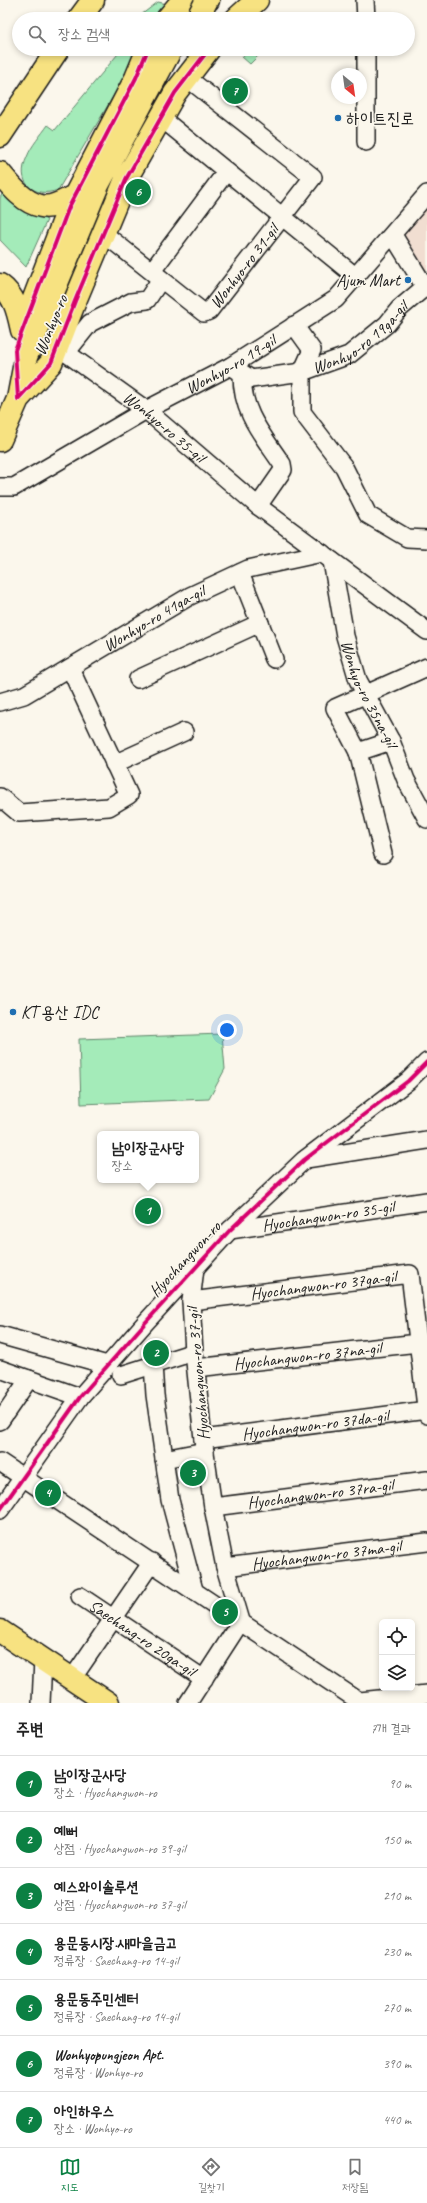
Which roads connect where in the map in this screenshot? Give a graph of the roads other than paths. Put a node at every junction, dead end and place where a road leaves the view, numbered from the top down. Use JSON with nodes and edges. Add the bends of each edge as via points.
{"nodes":[{"id":1,"x":93,"y":0,"type":"edge"},
{"id":2,"x":183,"y":0,"type":"edge"},
{"id":3,"x":194,"y":0,"type":"edge"},
{"id":4,"x":207,"y":0,"type":"edge"},
{"id":5,"x":257,"y":0,"type":"edge"},
{"id":6,"x":365,"y":0,"type":"edge"},
{"id":7,"x":84,"y":12,"type":"edge"},
{"id":8,"x":173,"y":12,"type":"edge"},
{"id":9,"x":188,"y":12,"type":"edge"},
{"id":10,"x":193,"y":12,"type":"edge"},
{"id":11,"x":201,"y":12,"type":"edge"},
{"id":12,"x":244,"y":12,"type":"edge"},
{"id":13,"x":366,"y":12,"type":"edge"},
{"id":14,"x":53,"y":56,"type":"edge"},
{"id":15,"x":145,"y":56,"type":"edge"},
{"id":16,"x":152,"y":56,"type":"edge"},
{"id":17,"x":167,"y":56,"type":"edge"},
{"id":18,"x":178,"y":56,"type":"edge"},
{"id":19,"x":201,"y":56,"type":"edge"},
{"id":20,"x":366,"y":56,"type":"edge"},
{"id":21,"x":186,"y":77,"type":"junction"},
{"id":22,"x":136,"y":78,"type":"junction"},
{"id":23,"x":160,"y":117,"type":"junction"},
{"id":24,"x":0,"y":136,"type":"edge"},
{"id":25,"x":366,"y":142,"type":"dead end"},
{"id":26,"x":0,"y":172,"type":"edge"},
{"id":27,"x":226,"y":172,"type":"junction"},
{"id":28,"x":104,"y":188,"type":"junction"},
{"id":29,"x":427,"y":194,"type":"edge"},
{"id":30,"x":74,"y":196,"type":"junction"},
{"id":31,"x":282,"y":217,"type":"junction"},
{"id":32,"x":103,"y":233,"type":"junction"},
{"id":33,"x":393,"y":235,"type":"junction"},
{"id":34,"x":156,"y":275,"type":"junction"},
{"id":35,"x":355,"y":276,"type":"junction"},
{"id":36,"x":0,"y":284,"type":"edge"},
{"id":37,"x":294,"y":325,"type":"junction"},
{"id":38,"x":22,"y":330,"type":"junction"},
{"id":39,"x":62,"y":350,"type":"junction"},
{"id":40,"x":236,"y":371,"type":"junction"},
{"id":41,"x":302,"y":372,"type":"junction"},
{"id":42,"x":18,"y":400,"type":"junction"},
{"id":43,"x":146,"y":410,"type":"junction"},
{"id":44,"x":0,"y":440,"type":"edge"},
{"id":45,"x":0,"y":487,"type":"edge"},
{"id":46,"x":258,"y":506,"type":"junction"},
{"id":47,"x":427,"y":539,"type":"edge"},
{"id":48,"x":327,"y":557,"type":"junction"},
{"id":49,"x":240,"y":573,"type":"junction"},
{"id":50,"x":260,"y":623,"type":"junction"},
{"id":51,"x":427,"y":631,"type":"edge"},
{"id":52,"x":274,"y":659,"type":"dead end"},
{"id":53,"x":427,"y":666,"type":"edge"},
{"id":54,"x":70,"y":668,"type":"junction"},
{"id":55,"x":138,"y":679,"type":"dead end"},
{"id":56,"x":365,"y":694,"type":"junction"},
{"id":57,"x":0,"y":702,"type":"edge"},
{"id":58,"x":184,"y":732,"type":"dead end"},
{"id":59,"x":391,"y":741,"type":"junction"},
{"id":60,"x":358,"y":752,"type":"junction"},
{"id":61,"x":114,"y":764,"type":"junction"},
{"id":62,"x":0,"y":797,"type":"edge"},
{"id":63,"x":427,"y":819,"type":"edge"},
{"id":64,"x":383,"y":854,"type":"dead end"},
{"id":65,"x":427,"y":1062,"type":"edge"},
{"id":66,"x":427,"y":1074,"type":"edge"},
{"id":67,"x":408,"y":1081,"type":"junction"},
{"id":68,"x":427,"y":1140,"type":"edge"},
{"id":69,"x":304,"y":1160,"type":"junction"},
{"id":70,"x":427,"y":1201,"type":"edge"},
{"id":71,"x":230,"y":1230,"type":"junction"},
{"id":72,"x":195,"y":1268,"type":"junction"},
{"id":73,"x":191,"y":1301,"type":"junction"},
{"id":74,"x":0,"y":1335,"type":"edge"},
{"id":75,"x":422,"y":1343,"type":"edge"},
{"id":76,"x":195,"y":1360,"type":"junction"},
{"id":77,"x":153,"y":1364,"type":"junction"},
{"id":78,"x":107,"y":1365,"type":"junction"},
{"id":79,"x":0,"y":1369,"type":"edge"},
{"id":80,"x":121,"y":1375,"type":"dead end"},
{"id":81,"x":29,"y":1379,"type":"junction"},
{"id":82,"x":80,"y":1397,"type":"junction"},
{"id":83,"x":426,"y":1410,"type":"edge"},
{"id":84,"x":427,"y":1415,"type":"edge"},
{"id":85,"x":0,"y":1421,"type":"edge"},
{"id":86,"x":204,"y":1445,"type":"junction"},
{"id":87,"x":164,"y":1459,"type":"junction"},
{"id":88,"x":0,"y":1462,"type":"edge"},
{"id":89,"x":23,"y":1476,"type":"junction"},
{"id":90,"x":427,"y":1480,"type":"edge"},
{"id":91,"x":213,"y":1508,"type":"junction"},
{"id":92,"x":0,"y":1510,"type":"edge"},
{"id":93,"x":427,"y":1542,"type":"edge"},
{"id":94,"x":152,"y":1562,"type":"junction"},
{"id":95,"x":225,"y":1567,"type":"junction"},
{"id":96,"x":194,"y":1590,"type":"junction"},
{"id":97,"x":80,"y":1596,"type":"dead end"},
{"id":98,"x":114,"y":1619,"type":"junction"},
{"id":99,"x":241,"y":1621,"type":"junction"},
{"id":100,"x":0,"y":1631,"type":"edge"},
{"id":101,"x":44,"y":1660,"type":"junction"},
{"id":102,"x":72,"y":1679,"type":"junction"},
{"id":103,"x":204,"y":1679,"type":"junction"},
{"id":104,"x":427,"y":1694,"type":"edge"},
{"id":105,"x":361,"y":1702,"type":"edge"},
{"id":106,"x":41,"y":1703,"type":"edge"},
{"id":107,"x":108,"y":1703,"type":"edge"},
{"id":108,"x":188,"y":1703,"type":"edge"}],
"edges":[{"from":1,"to":7,"type":"main road"},
{"from":2,"to":8,"type":"main road"},
{"from":3,"to":9,"type":"main road"},
{"from":4,"to":10,"type":"main road"},
{"from":4,"to":11,"type":"main road","bridge":true},
{"from":5,"to":12,"type":"main road"},
{"from":6,"to":13,"type":"street"},
{"from":14,"to":24,"type":"main road"},
{"from":15,"to":22,"type":"main road","name":"Wonhyo-ro"},
{"from":16,"to":22,"type":"main road"},
{"from":17,"to":28,"type":"main road","name":"Wonhyo-ro"},
{"from":18,"to":28,"type":"main road"},
{"from":19,"to":21,"type":"main road","name":"Wonhyo-ro"},
{"from":20,"to":25,"type":"street"},
{"from":21,"to":23,"type":"main road","name":"Wonhyo-ro"},
{"from":21,"to":31,"type":"street","via":[[313,177]]},
{"from":22,"to":30,"type":"main road","name":"Wonhyo-ro"},
{"from":23,"to":27,"type":"street","name":"Wonhyo-ro 31-gil"},
{"from":23,"to":32,"type":"main road","name":"Wonhyo-ro","via":[[126,179]]},
{"from":26,"to":30,"type":"main road","via":[[23,197],[41,206],[54,205]]},
{"from":27,"to":31,"type":"street","name":"Wonhyo-ro 31-gil"},
{"from":27,"to":34,"type":"street"},
{"from":28,"to":42,"type":"main road","name":"Wonhyo-ro","via":[[26,357]]},
{"from":29,"to":33,"type":"street","name":"Wonhyo-ro 19-gil"},
{"from":30,"to":38,"type":"main road","name":"Wonhyo-ro"},
{"from":31,"to":34,"type":"street","name":"Wonhyo-ro 31-gil","via":[[209,311],[204,313]]},
{"from":31,"to":35,"type":"street","name":"Wonhyo-ro 31-gil"},
{"from":32,"to":34,"type":"street"},
{"from":32,"to":39,"type":"main road","name":"Wonhyo-ro"},
{"from":33,"to":35,"type":"street","name":"Wonhyo-ro 19-gil"},
{"from":33,"to":41,"type":"street","name":"Wonhyo-ro 19ga-gil","via":[[425,287],[399,309],[387,324],[349,355]]},
{"from":34,"to":39,"type":"street","via":[[147,300],[131,302],[90,322]]},
{"from":35,"to":37,"type":"street","name":"Wonhyo-ro 19-gil","via":[[336,299]]},
{"from":36,"to":38,"type":"main road","via":[[16,304]]},
{"from":37,"to":40,"type":"street","name":"Wonhyo-ro 19-gil"},
{"from":37,"to":41,"type":"street","via":[[312,350]]},
{"from":38,"to":42,"type":"main road","name":"Wonhyo-ro","via":[[15,350]]},
{"from":39,"to":42,"type":"main road","name":"Wonhyo-ro"},
{"from":39,"to":43,"type":"street","name":"Wonhyo-ro 35-gil"},
{"from":40,"to":41,"type":"street","name":"Wonhyo-ro 19ga-gil","via":[[251,379]]},
{"from":40,"to":43,"type":"street","name":"Wonhyo-ro 19-gil"},
{"from":40,"to":46,"type":"street","via":[[247,410],[282,464],[283,470]]},
{"from":41,"to":47,"type":"street","via":[[302,412],[344,467],[368,515],[407,538]]},
{"from":42,"to":44,"type":"main road","name":"Wonhyo-ro"},
{"from":43,"to":45,"type":"street","name":"Wonhyo-ro 19-gil","via":[[14,487]]},
{"from":43,"to":46,"type":"street","name":"Wonhyo-ro 35-gil"},
{"from":46,"to":48,"type":"street","name":"Wonhyo-ro 35-gil"},
{"from":48,"to":49,"type":"street","name":"Wonhyo-ro 41ga-gil","via":[[248,569]]},
{"from":48,"to":51,"type":"street","name":"Wonhyo-ro 35-gil"},
{"from":48,"to":56,"type":"street","name":"Wonhyo-ro 35na-gil","via":[[345,636],[358,680]]},
{"from":49,"to":50,"type":"street"},
{"from":49,"to":54,"type":"street","name":"Wonhyo-ro 41ga-gil","via":[[190,596]]},
{"from":50,"to":52,"type":"street"},
{"from":50,"to":55,"type":"street"},
{"from":53,"to":56,"type":"street"},
{"from":54,"to":57,"type":"street","name":"Wonhyo-ro 41ga-gil","via":[[24,695]]},
{"from":54,"to":61,"type":"street"},
{"from":56,"to":59,"type":"street","name":"Wonhyo-ro 35na-gil"},
{"from":56,"to":60,"type":"street","via":[[335,708]]},
{"from":58,"to":61,"type":"street"},
{"from":59,"to":60,"type":"street"},
{"from":59,"to":63,"type":"street","name":"Wonhyo-ro 35na-gil","via":[[406,780]]},
{"from":60,"to":64,"type":"street"},
{"from":61,"to":62,"type":"street","via":[[128,796],[109,807],[19,813]]},
{"from":65,"to":67,"type":"street","name":"Hyochangwon-ro"},
{"from":66,"to":67,"type":"street"},
{"from":67,"to":69,"type":"street","name":"Hyochangwon-ro"},
{"from":68,"to":69,"type":"street"},
{"from":69,"to":71,"type":"street","name":"Hyochangwon-ro"},
{"from":70,"to":71,"type":"street","name":"Hyochangwon-ro 35-gil"},
{"from":71,"to":72,"type":"street","name":"Hyochangwon-ro"},
{"from":72,"to":73,"type":"street","name":"Hyochangwon-ro 37-gil"},
{"from":72,"to":78,"type":"street","name":"Hyochangwon-ro"},
{"from":73,"to":75,"type":"street","name":"Hyochangwon-ro 37ga-gil","via":[[410,1274]]},
{"from":73,"to":76,"type":"street","name":"Hyochangwon-ro 37-gil"},
{"from":74,"to":78,"type":"street"},
{"from":75,"to":76,"type":"street","name":"Hyochangwon-ro 37na-gil"},
{"from":75,"to":83,"type":"street"},
{"from":76,"to":77,"type":"street","name":"Hyochangwon-ro 37na-gil"},
{"from":76,"to":86,"type":"street","name":"Hyochangwon-ro 37-gil"},
{"from":77,"to":80,"type":"street","name":"Hyochangwon-ro 37na-gil"},
{"from":77,"to":87,"type":"street"},
{"from":78,"to":82,"type":"street","name":"Hyochangwon-ro"},
{"from":79,"to":81,"type":"street"},
{"from":81,"to":82,"type":"street"},
{"from":81,"to":85,"type":"street"},
{"from":82,"to":89,"type":"street","name":"Hyochangwon-ro"},
{"from":83,"to":84,"type":"street"},
{"from":83,"to":86,"type":"street","name":"Hyochangwon-ro 37da-gil"},
{"from":86,"to":87,"type":"street","name":"Hyochangwon-ro 37da-gil"},
{"from":86,"to":91,"type":"street","name":"Hyochangwon-ro 37-gil"},
{"from":87,"to":96,"type":"street","via":[[170,1500]]},
{"from":88,"to":89,"type":"street"},
{"from":89,"to":92,"type":"street","name":"Hyochangwon-ro"},
{"from":89,"to":94,"type":"street"},
{"from":90,"to":91,"type":"street","name":"Hyochangwon-ro 37ra-gil"},
{"from":91,"to":95,"type":"street","name":"Hyochangwon-ro 37-gil"},
{"from":93,"to":95,"type":"street","name":"Hyochangwon-ro 37ma-gil"},
{"from":94,"to":96,"type":"street"},
{"from":94,"to":98,"type":"street"},
{"from":95,"to":99,"type":"street","name":"Hyochangwon-ro 37-gil"},
{"from":96,"to":99,"type":"street"},
{"from":97,"to":98,"type":"street","name":"Saechang-ro 20ga-gil"},
{"from":98,"to":102,"type":"street"},
{"from":98,"to":103,"type":"street","name":"Saechang-ro 20ga-gil"},
{"from":99,"to":103,"type":"street"},
{"from":99,"to":105,"type":"street"},
{"from":100,"to":101,"type":"main road"},
{"from":101,"to":102,"type":"main road"},
{"from":101,"to":106,"type":"street"},
{"from":102,"to":107,"type":"main road"},
{"from":103,"to":108,"type":"street"},
{"from":104,"to":105,"type":"street"}]}
